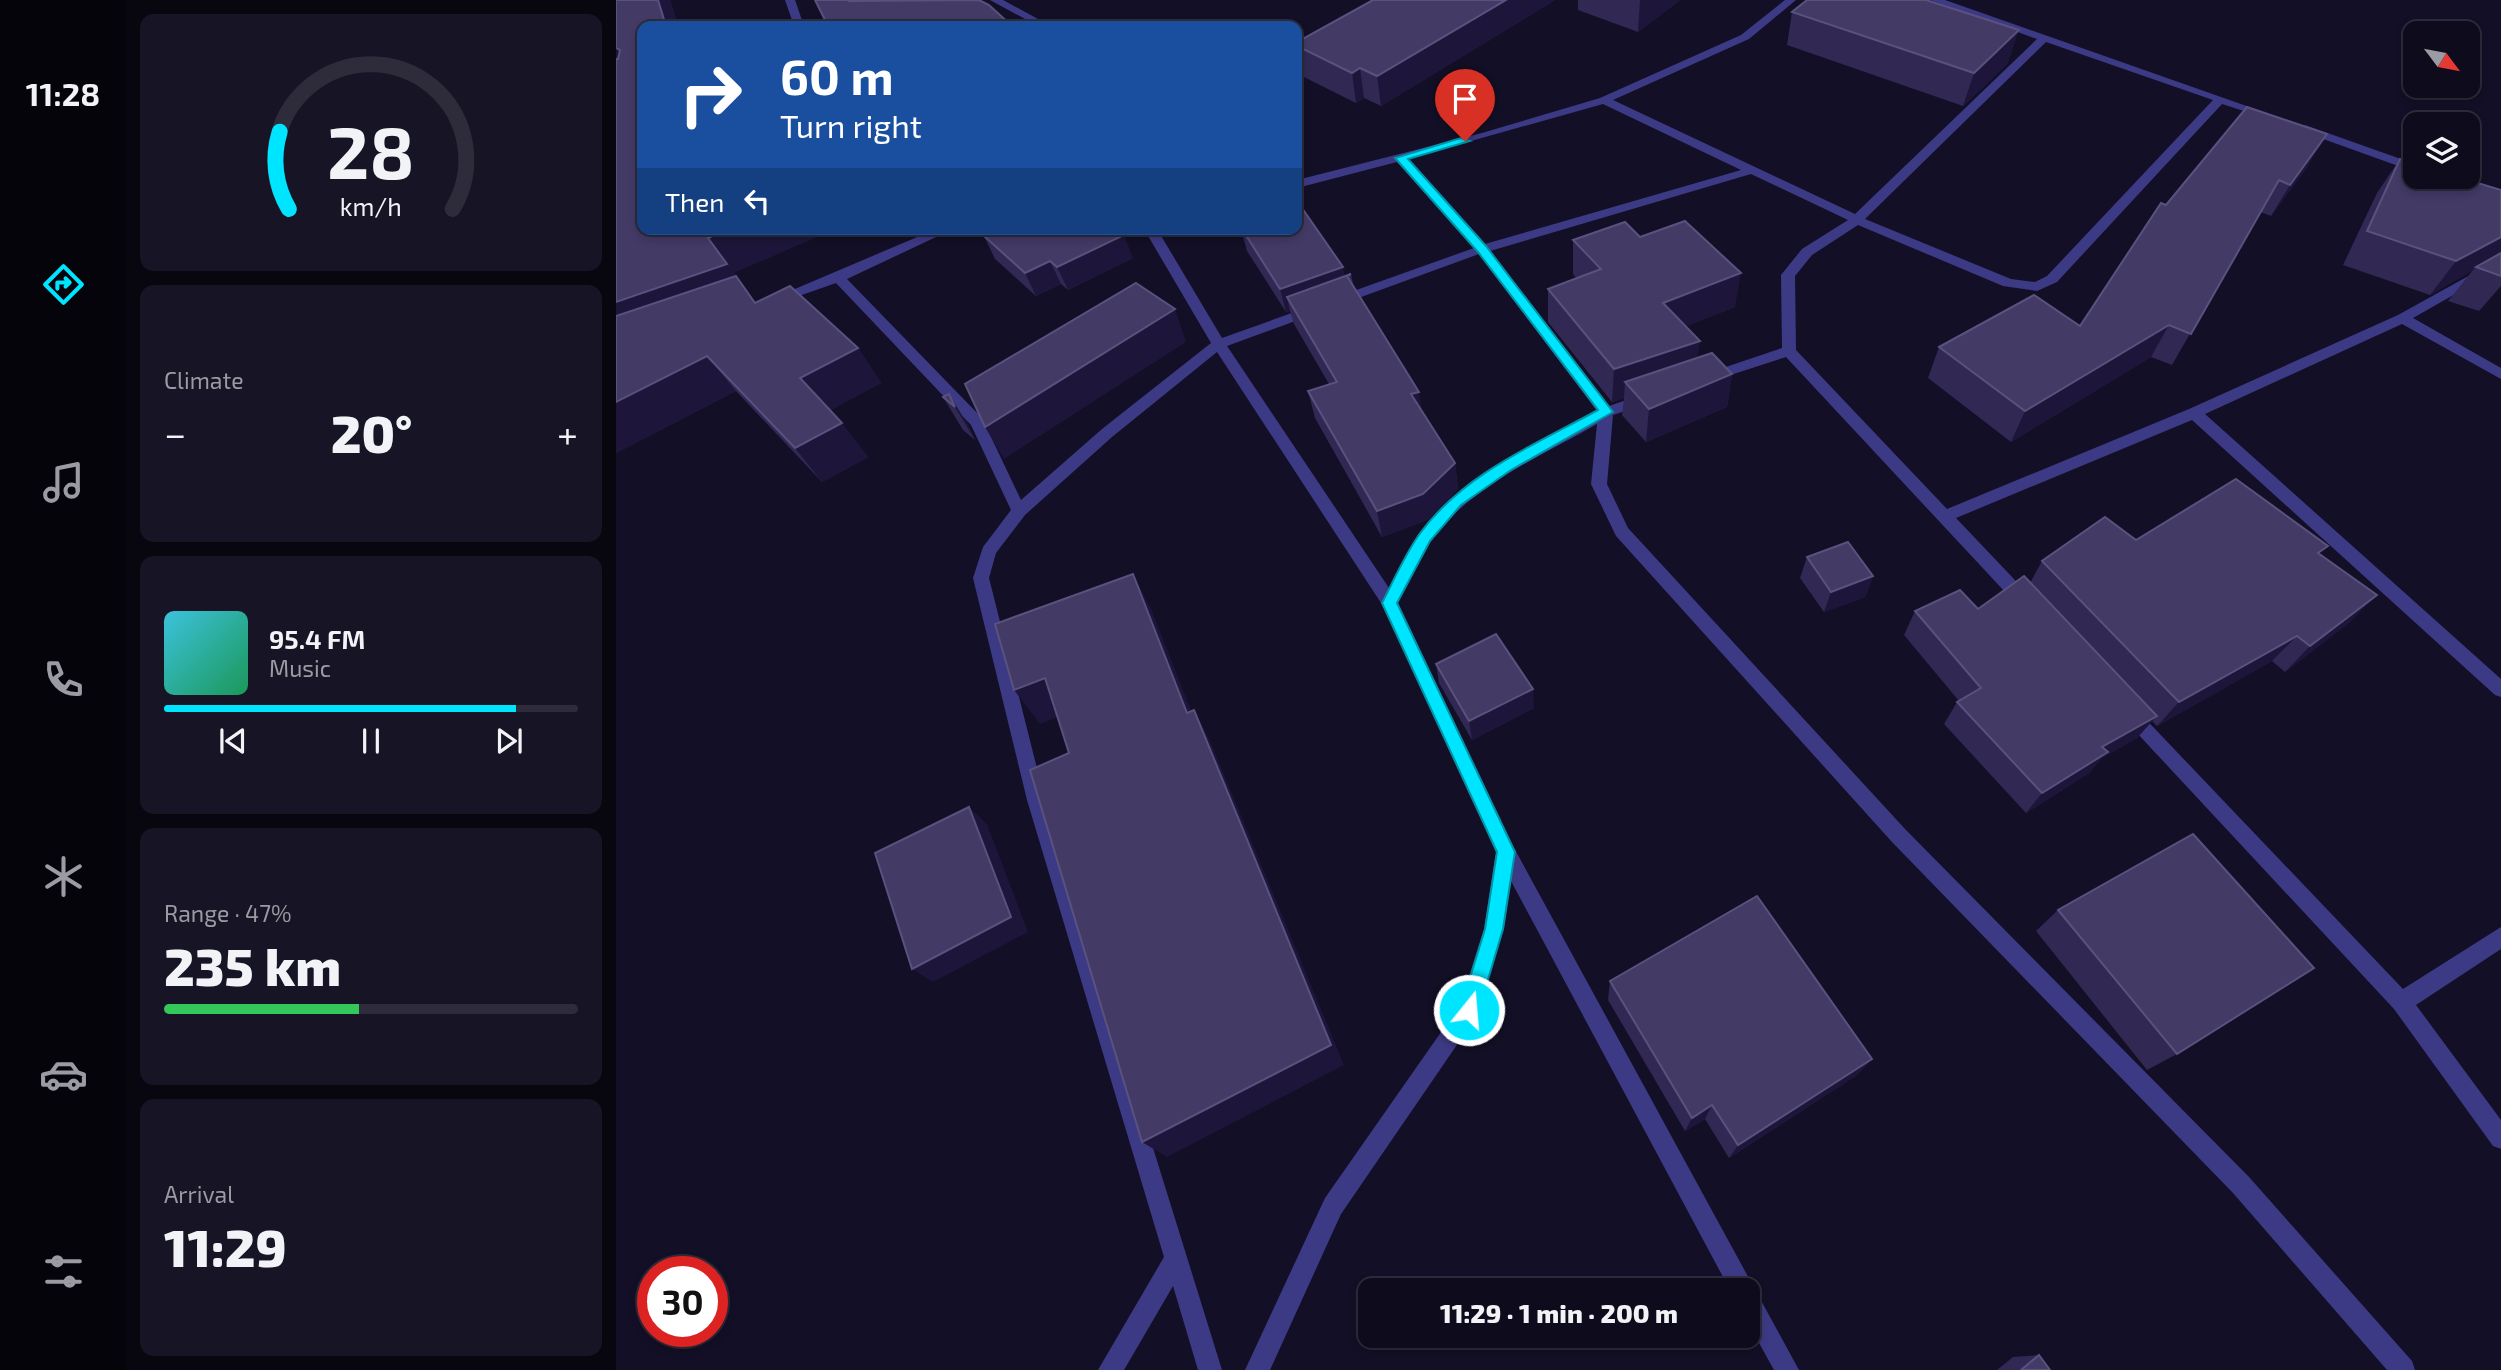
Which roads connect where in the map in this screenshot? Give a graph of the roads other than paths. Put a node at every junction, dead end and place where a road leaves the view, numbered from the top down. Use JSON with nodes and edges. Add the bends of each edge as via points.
{"nodes":[{"id":1,"x":790,"y":0,"type":"edge"},
{"id":2,"x":995,"y":0,"type":"edge"},
{"id":3,"x":1791,"y":0,"type":"edge"},
{"id":4,"x":1935,"y":0,"type":"edge"},
{"id":5,"x":797,"y":21,"type":"edge"},
{"id":6,"x":1036,"y":21,"type":"edge"},
{"id":7,"x":2045,"y":37,"type":"junction"},
{"id":8,"x":2220,"y":99,"type":"junction"},
{"id":9,"x":1604,"y":100,"type":"junction"},
{"id":10,"x":2285,"y":122,"type":"edge"},
{"id":11,"x":2298,"y":127,"type":"edge"},
{"id":12,"x":1400,"y":158,"type":"junction"},
{"id":13,"x":2403,"y":164,"type":"edge"},
{"id":14,"x":1749,"y":171,"type":"junction"},
{"id":15,"x":1302,"y":183,"type":"edge"},
{"id":16,"x":1857,"y":220,"type":"junction"},
{"id":17,"x":934,"y":235,"type":"edge"},
{"id":18,"x":1154,"y":235,"type":"edge"},
{"id":19,"x":1482,"y":249,"type":"junction"},
{"id":20,"x":2501,"y":262,"type":"edge"},
{"id":21,"x":838,"y":278,"type":"junction"},
{"id":22,"x":759,"y":306,"type":"edge"},
{"id":23,"x":2403,"y":318,"type":"junction"},
{"id":24,"x":1219,"y":344,"type":"junction"},
{"id":25,"x":1789,"y":351,"type":"junction"},
{"id":26,"x":2501,"y":374,"type":"edge"},
{"id":27,"x":1698,"y":381,"type":"edge"},
{"id":28,"x":1658,"y":394,"type":"edge"},
{"id":29,"x":1606,"y":412,"type":"junction"},
{"id":30,"x":2194,"y":413,"type":"junction"},
{"id":31,"x":1019,"y":511,"type":"junction"},
{"id":32,"x":1945,"y":516,"type":"junction"},
{"id":33,"x":1390,"y":603,"type":"junction"},
{"id":34,"x":2040,"y":617,"type":"edge"},
{"id":35,"x":2501,"y":690,"type":"edge"},
{"id":36,"x":2116,"y":698,"type":"edge"},
{"id":37,"x":1506,"y":852,"type":"junction"},
{"id":38,"x":2501,"y":937,"type":"edge"},
{"id":39,"x":2400,"y":1002,"type":"junction"},
{"id":40,"x":2501,"y":1138,"type":"edge"},
{"id":41,"x":1176,"y":1258,"type":"junction"},
{"id":42,"x":1737,"y":1278,"type":"edge"},
{"id":43,"x":1760,"y":1321,"type":"edge"},
{"id":44,"x":1110,"y":1370,"type":"edge"},
{"id":45,"x":1210,"y":1370,"type":"edge"},
{"id":46,"x":1258,"y":1370,"type":"edge"},
{"id":47,"x":1787,"y":1370,"type":"edge"},
{"id":48,"x":2403,"y":1370,"type":"edge"}],
"edges":[{"from":1,"to":5,"type":"street"},
{"from":2,"to":6,"type":"street"},
{"from":3,"to":9,"type":"street","via":[[1745,37]]},
{"from":4,"to":7,"type":"street"},
{"from":7,"to":8,"type":"street"},
{"from":7,"to":16,"type":"street"},
{"from":8,"to":10,"type":"street"},
{"from":8,"to":16,"type":"street","via":[[2053,279],[2037,287],[2008,283]]},
{"from":9,"to":12,"type":"street"},
{"from":9,"to":14,"type":"street"},
{"from":11,"to":13,"type":"street"},
{"from":12,"to":15,"type":"street"},
{"from":12,"to":19,"type":"street"},
{"from":14,"to":16,"type":"street"},
{"from":14,"to":19,"type":"street"},
{"from":16,"to":25,"type":"street","via":[[1807,252],[1788,275]]},
{"from":17,"to":21,"type":"street"},
{"from":18,"to":24,"type":"street"},
{"from":19,"to":24,"type":"street"},
{"from":19,"to":29,"type":"street"},
{"from":20,"to":23,"type":"street"},
{"from":21,"to":22,"type":"street"},
{"from":21,"to":31,"type":"street","via":[[977,422]]},
{"from":23,"to":26,"type":"street"},
{"from":23,"to":30,"type":"street"},
{"from":24,"to":31,"type":"street"},
{"from":24,"to":33,"type":"street"},
{"from":25,"to":27,"type":"street"},
{"from":25,"to":32,"type":"street"},
{"from":28,"to":29,"type":"street"},
{"from":29,"to":33,"type":"street","via":[[1506,466],[1456,501],[1425,537]]},
{"from":29,"to":48,"type":"street","via":[[1599,484],[1622,532],[1899,836],[2241,1185]]},
{"from":30,"to":32,"type":"street"},
{"from":30,"to":35,"type":"street"},
{"from":31,"to":41,"type":"street","via":[[989,551],[981,578],[1036,800]]},
{"from":32,"to":34,"type":"street"},
{"from":33,"to":37,"type":"street"},
{"from":36,"to":39,"type":"street"},
{"from":37,"to":42,"type":"street"},
{"from":37,"to":46,"type":"street","via":[[1494,929],[1469,1010],[1333,1206]]},
{"from":38,"to":39,"type":"street"},
{"from":39,"to":40,"type":"street"},
{"from":41,"to":44,"type":"street"},
{"from":41,"to":45,"type":"street"},
{"from":43,"to":47,"type":"street"}]}
